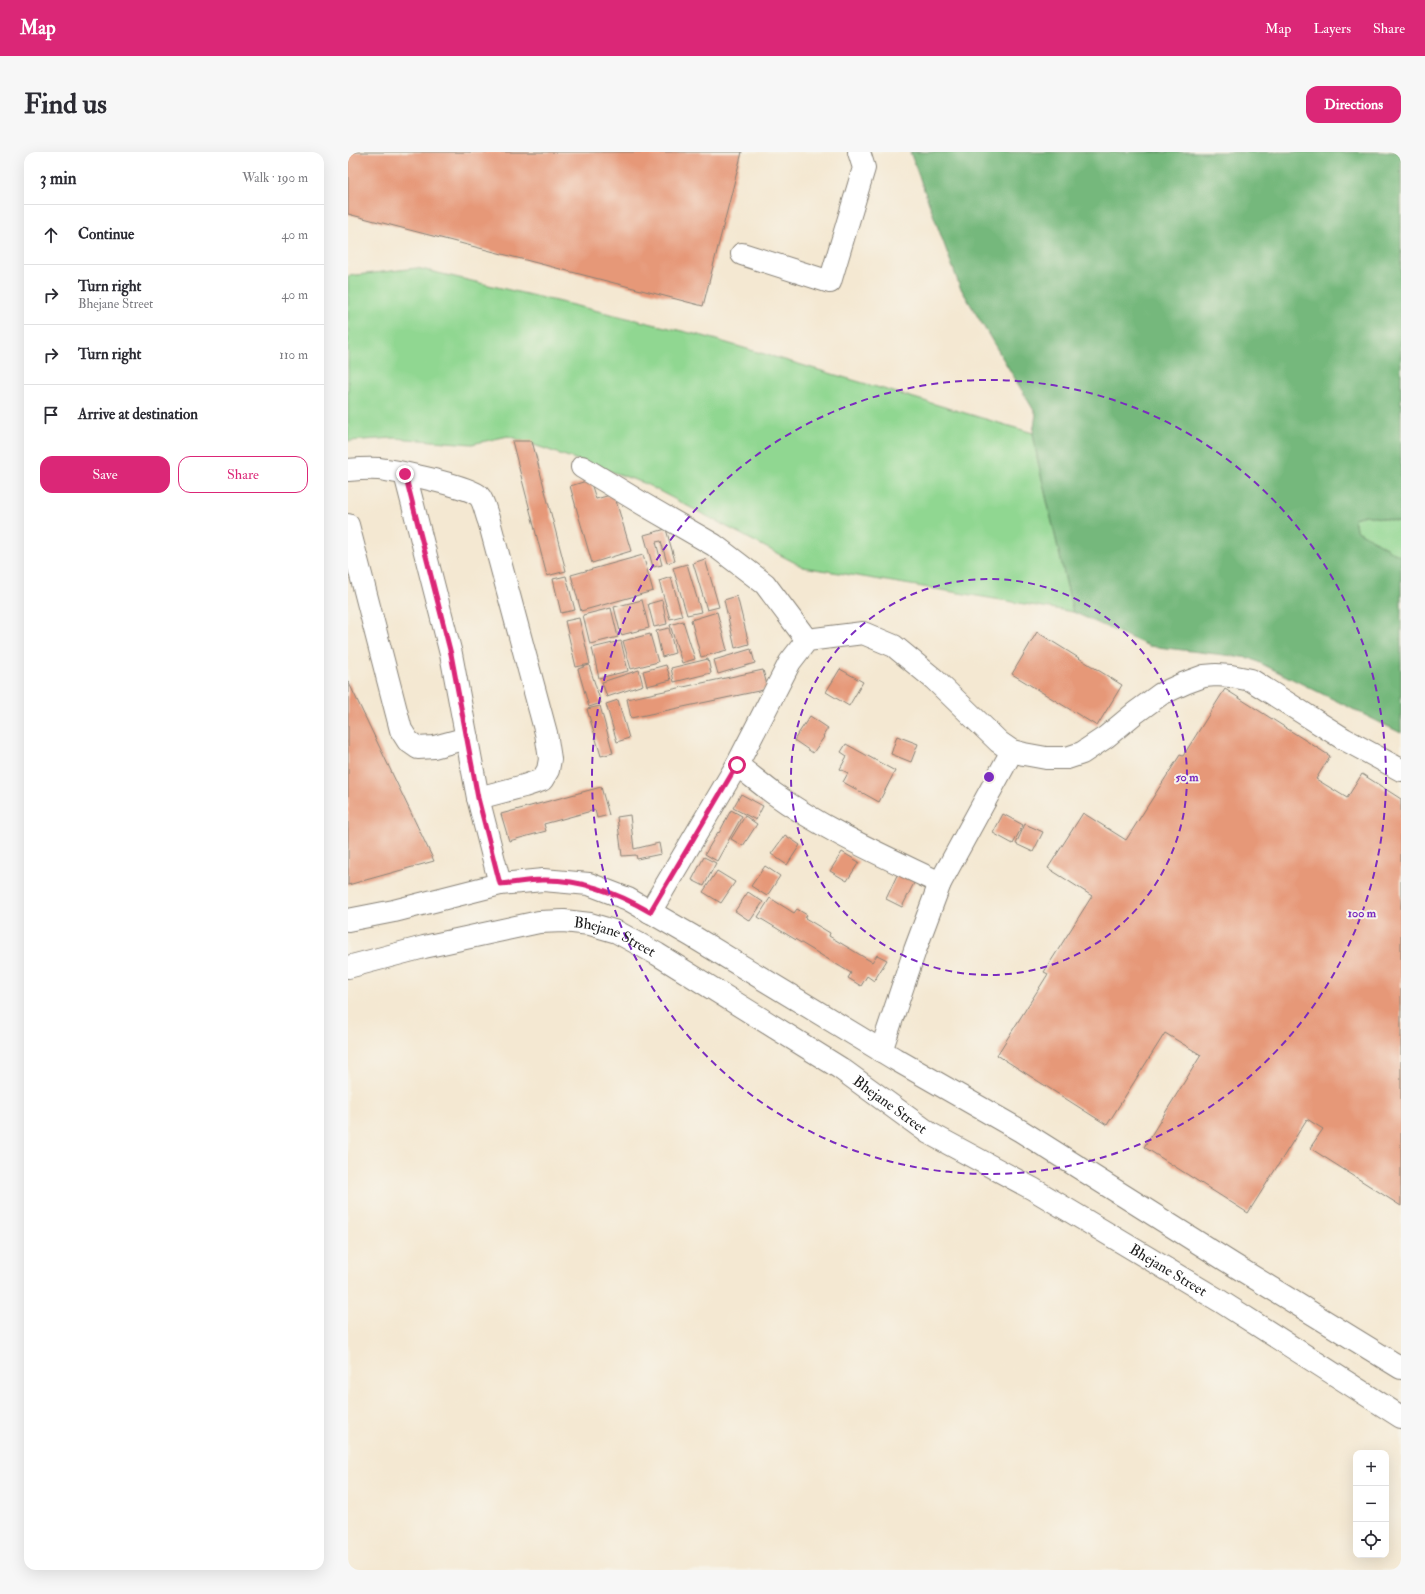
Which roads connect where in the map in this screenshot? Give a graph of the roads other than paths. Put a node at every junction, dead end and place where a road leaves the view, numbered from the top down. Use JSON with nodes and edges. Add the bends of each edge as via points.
{"nodes":[{"id":1,"x":859,"y":152,"type":"edge"},
{"id":2,"x":742,"y":254,"type":"dead end"},
{"id":3,"x":582,"y":467,"type":"dead end"},
{"id":4,"x":348,"y":470,"type":"edge"},
{"id":5,"x":405,"y":474,"type":"junction"},
{"id":6,"x":348,"y":525,"type":"edge"},
{"id":7,"x":807,"y":640,"type":"junction"},
{"id":8,"x":467,"y":738,"type":"junction"},
{"id":9,"x":1012,"y":751,"type":"junction"},
{"id":10,"x":737,"y":765,"type":"junction"},
{"id":11,"x":1401,"y":770,"type":"edge"},
{"id":12,"x":478,"y":798,"type":"junction"},
{"id":13,"x":940,"y":883,"type":"junction"},
{"id":14,"x":500,"y":884,"type":"junction"},
{"id":15,"x":650,"y":912,"type":"junction"},
{"id":16,"x":348,"y":920,"type":"edge"},
{"id":17,"x":348,"y":966,"type":"edge"},
{"id":18,"x":881,"y":1051,"type":"junction"},
{"id":19,"x":1401,"y":1368,"type":"edge"},
{"id":20,"x":1401,"y":1417,"type":"edge"}],
"edges":[{"from":1,"to":2,"type":"street","via":[[864,168],[830,282]]},
{"from":3,"to":7,"type":"street","via":[[714,545],[765,584]]},
{"from":4,"to":5,"type":"street","via":[[377,469]]},
{"from":5,"to":8,"type":"street","via":[[451,654]]},
{"from":5,"to":12,"type":"street","via":[[450,484],[480,496],[546,733],[550,758],[548,770],[542,780]]},
{"from":6,"to":8,"type":"street","via":[[404,736],[418,748],[434,747]]},
{"from":7,"to":9,"type":"street","via":[[863,632],[894,646]]},
{"from":7,"to":10,"type":"street","via":[[790,662]]},
{"from":8,"to":12,"type":"street"},
{"from":9,"to":11,"type":"street","via":[[1046,758],[1067,758],[1082,753],[1161,694],[1204,676],[1216,675],[1252,680],[1344,739]]},
{"from":9,"to":13,"type":"street"},
{"from":10,"to":13,"type":"street","via":[[801,811]]},
{"from":10,"to":15,"type":"street"},
{"from":12,"to":14,"type":"street"},
{"from":13,"to":18,"type":"street"},
{"from":14,"to":15,"type":"street","via":[[542,880],[589,884],[628,899]]},
{"from":14,"to":16,"type":"street"},
{"from":15,"to":18,"type":"street"},
{"from":17,"to":20,"type":"street","name":"Bhejane Street","via":[[539,922],[590,924],[617,932],[657,954],[840,1068],[929,1133],[1033,1189],[1207,1293]]},
{"from":18,"to":19,"type":"street","via":[[1021,1131]]}]}
